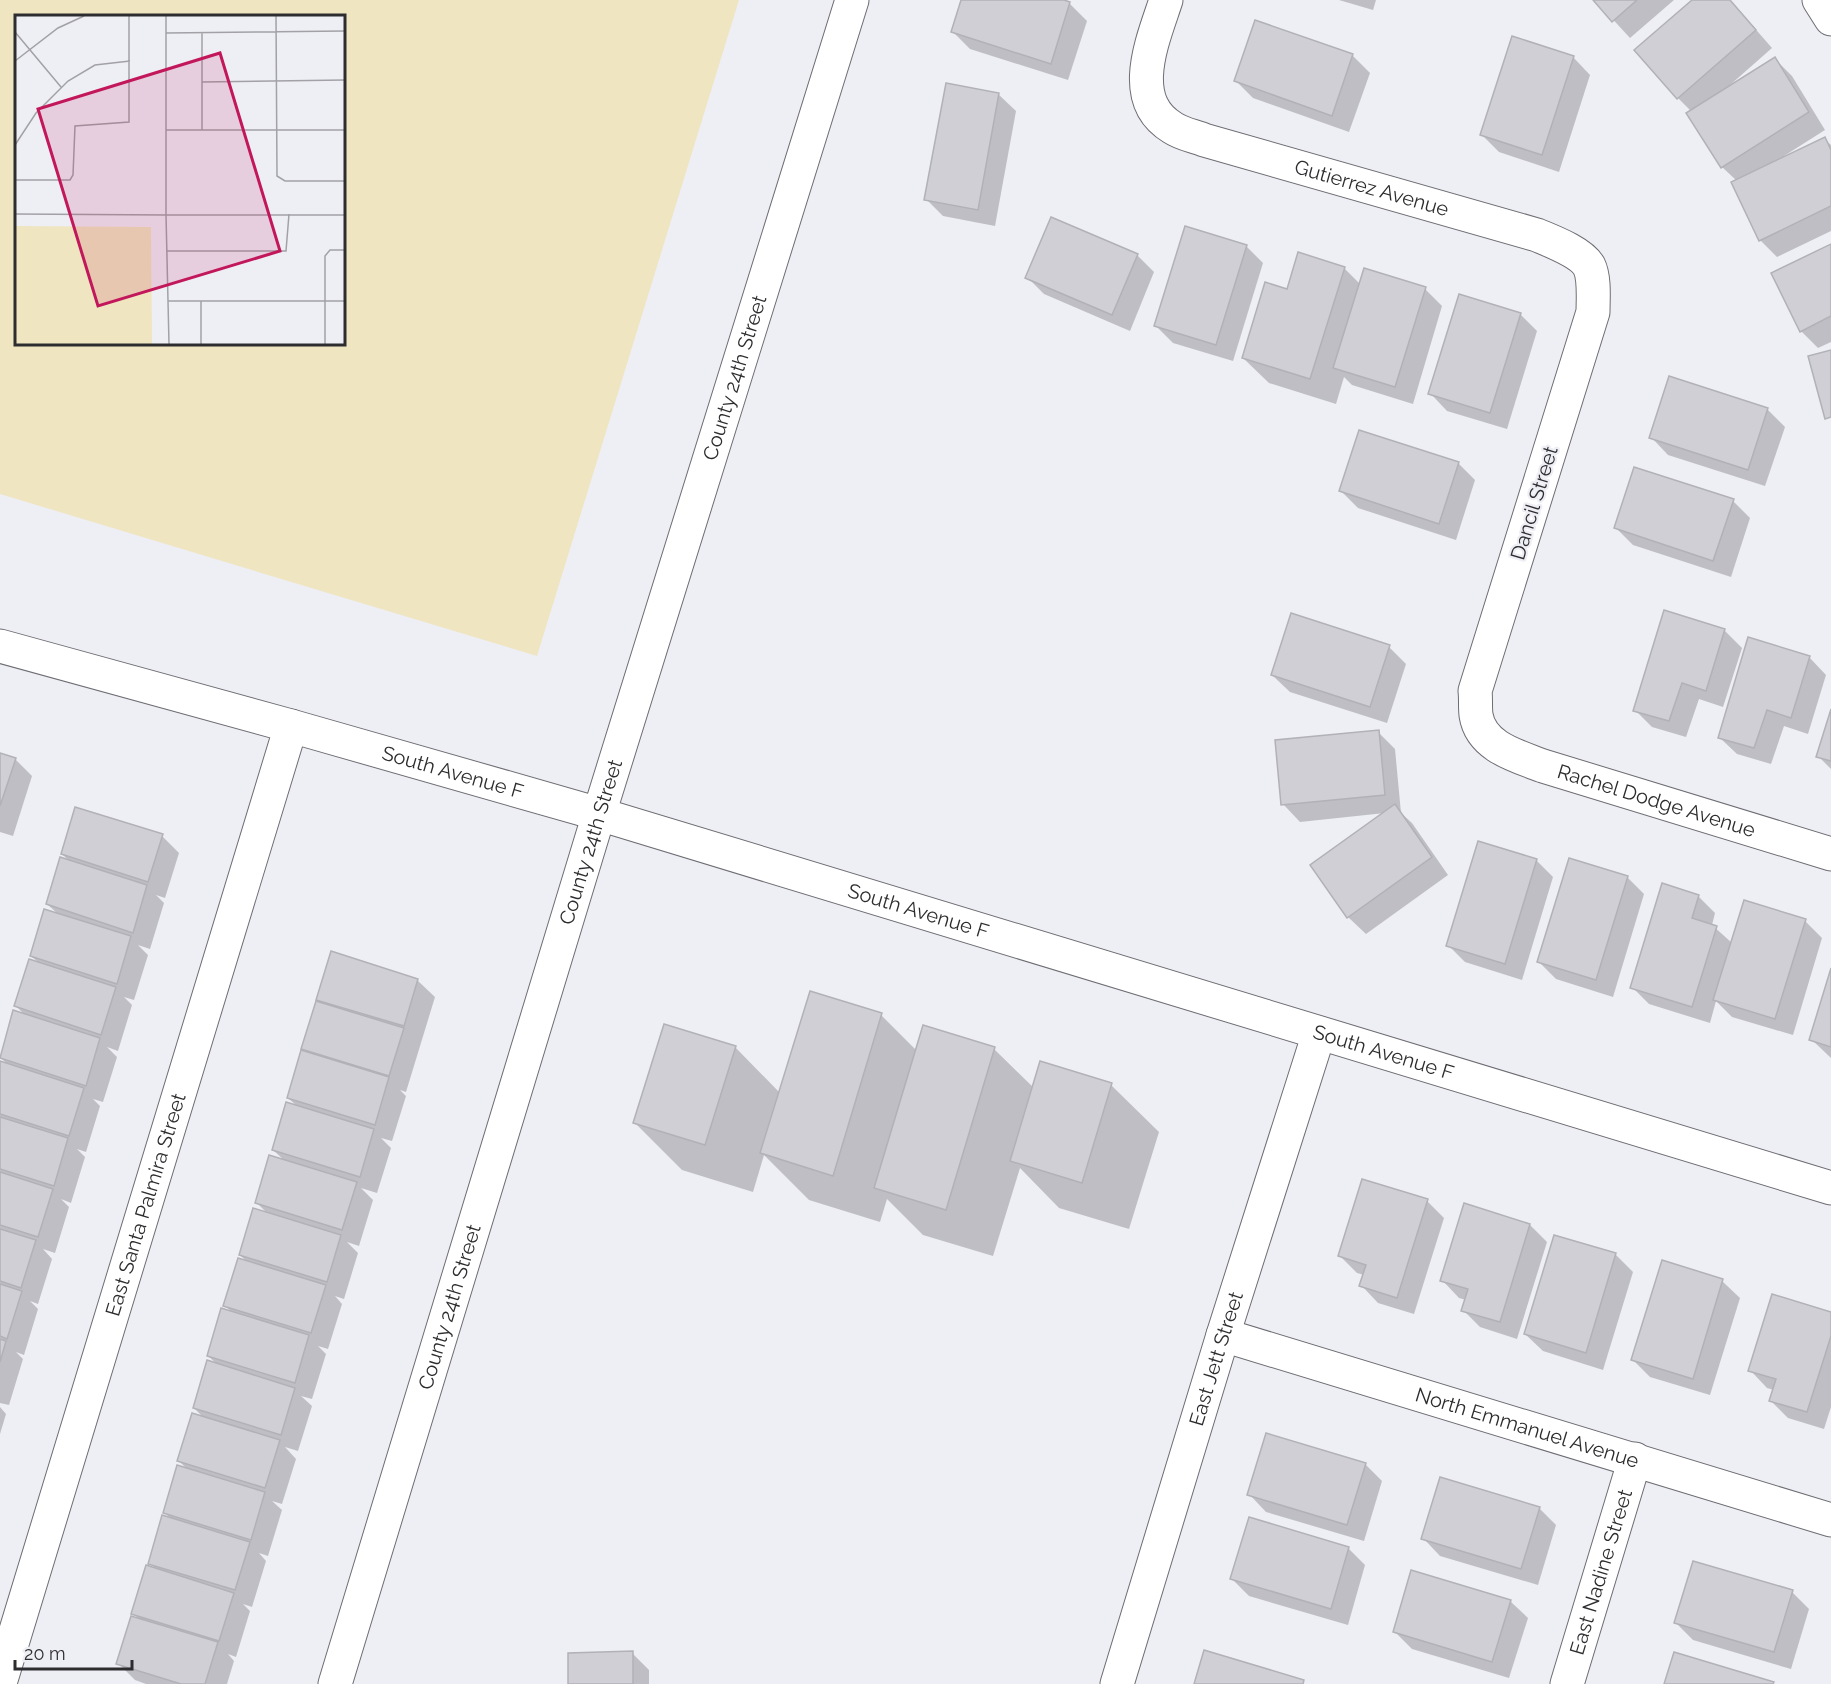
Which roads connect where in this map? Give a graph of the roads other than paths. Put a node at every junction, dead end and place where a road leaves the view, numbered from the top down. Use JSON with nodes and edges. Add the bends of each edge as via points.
{"nodes":[{"id":1,"x":852,"y":0,"type":"edge"},
{"id":2,"x":1166,"y":0,"type":"edge"},
{"id":3,"x":1819,"y":0,"type":"edge"},
{"id":4,"x":1831,"y":19,"type":"edge"},
{"id":5,"x":1589,"y":266,"type":"joint"},
{"id":6,"x":0,"y":646,"type":"edge"},
{"id":7,"x":291,"y":726,"type":"junction"},
{"id":8,"x":1486,"y":739,"type":"joint"},
{"id":9,"x":599,"y":814,"type":"junction"},
{"id":10,"x":1831,"y":854,"type":"edge"},
{"id":11,"x":1319,"y":1033,"type":"junction"},
{"id":12,"x":1831,"y":1188,"type":"edge"},
{"id":13,"x":1223,"y":1335,"type":"junction"},
{"id":14,"x":1635,"y":1459,"type":"junction"},
{"id":15,"x":1831,"y":1520,"type":"edge"},
{"id":16,"x":0,"y":1683,"type":"edge"},
{"id":17,"x":335,"y":1684,"type":"edge"},
{"id":18,"x":1117,"y":1684,"type":"edge"},
{"id":19,"x":1567,"y":1684,"type":"edge"}],
"edges":[{"from":1,"to":9,"type":"street","name":"County 24th Street"},
{"from":2,"to":5,"type":"street","name":"Gutierrez Avenue","via":[[1148,57],[1146,86],[1153,111],[1173,129],[1537,235],[1566,247]]},
{"from":3,"to":4,"type":"street"},
{"from":5,"to":8,"type":"street","name":"Dancil Street","via":[[1593,312],[1476,691],[1476,717]]},
{"from":6,"to":7,"type":"street","name":"South Avenue F"},
{"from":7,"to":9,"type":"street","name":"South Avenue F"},
{"from":7,"to":16,"type":"street","name":"East Santa Palmira Street"},
{"from":8,"to":10,"type":"street","name":"Rachel Dodge Avenue","via":[[1543,766]]},
{"from":9,"to":11,"type":"street","name":"South Avenue F"},
{"from":9,"to":17,"type":"street","name":"County 24th Street"},
{"from":11,"to":12,"type":"street","name":"South Avenue F"},
{"from":11,"to":13,"type":"street","name":"East Jett Street"},
{"from":13,"to":14,"type":"street","name":"North Emmanuel Avenue"},
{"from":13,"to":18,"type":"street","name":"East Jett Street"},
{"from":14,"to":15,"type":"street","name":"North Emmanuel Avenue"},
{"from":14,"to":19,"type":"street","name":"East Nadine Street"}]}
